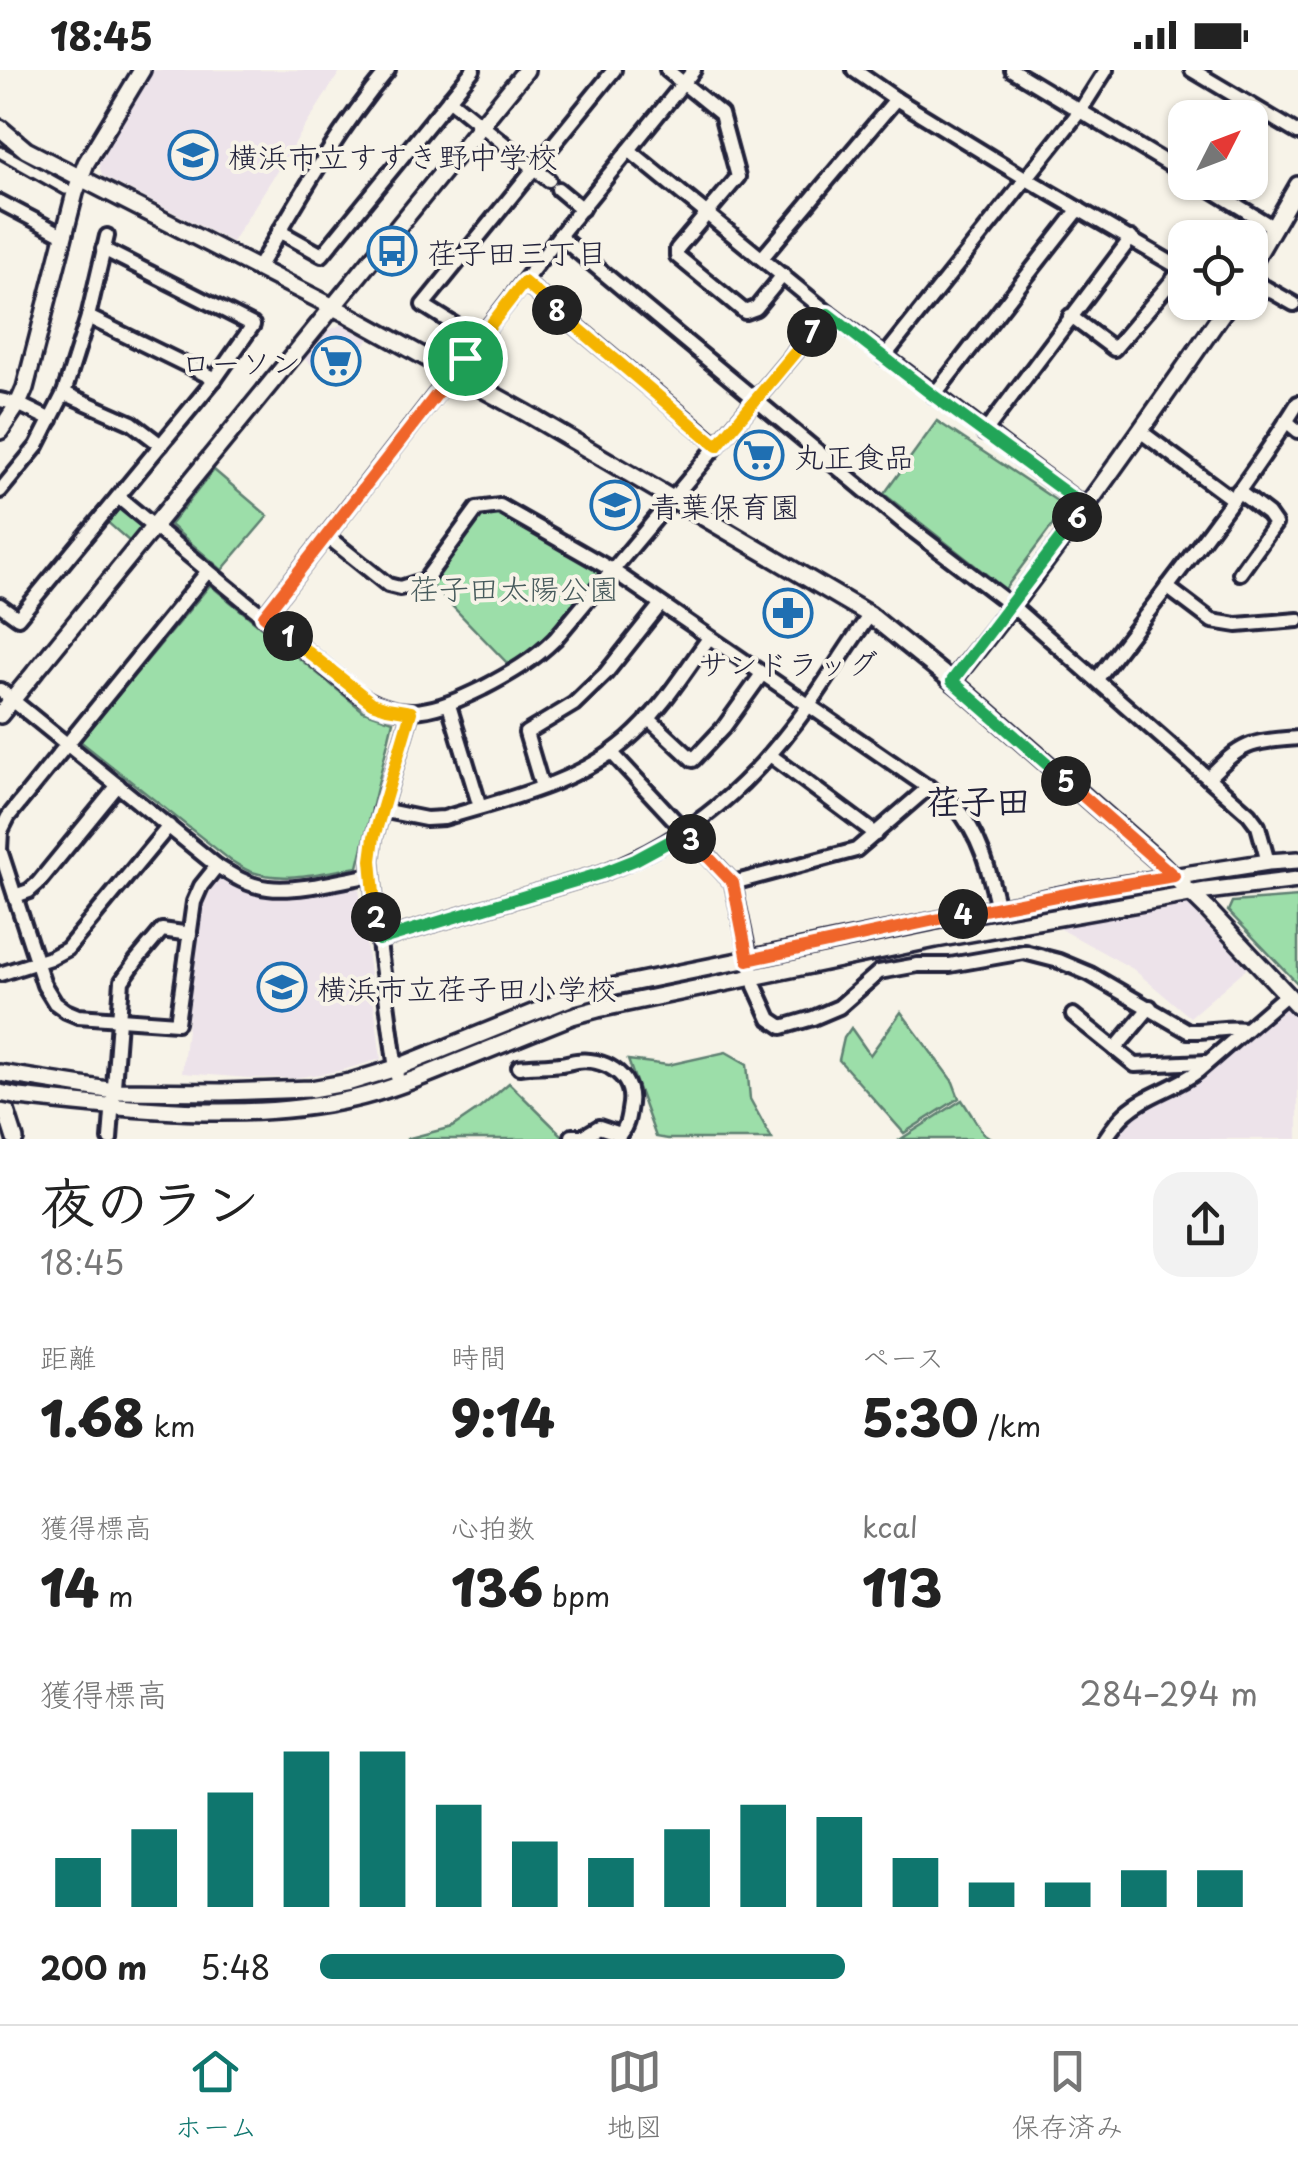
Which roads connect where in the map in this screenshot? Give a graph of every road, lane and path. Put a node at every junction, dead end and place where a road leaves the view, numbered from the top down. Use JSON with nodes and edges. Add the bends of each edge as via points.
{"nodes":[{"id":1,"x":142,"y":70,"type":"edge"},
{"id":2,"x":388,"y":70,"type":"edge"},
{"id":3,"x":472,"y":70,"type":"edge"},
{"id":4,"x":526,"y":70,"type":"edge"},
{"id":5,"x":614,"y":70,"type":"edge"},
{"id":6,"x":666,"y":70,"type":"edge"},
{"id":7,"x":694,"y":70,"type":"edge"},
{"id":8,"x":854,"y":70,"type":"edge"},
{"id":9,"x":1012,"y":70,"type":"edge"},
{"id":10,"x":1192,"y":70,"type":"edge"},
{"id":11,"x":1103,"y":71,"type":"edge"},
{"id":12,"x":684,"y":84,"type":"junction"},
{"id":13,"x":896,"y":98,"type":"junction"},
{"id":14,"x":450,"y":99,"type":"junction"},
{"id":15,"x":1080,"y":111,"type":"junction"},
{"id":16,"x":481,"y":124,"type":"junction"},
{"id":17,"x":0,"y":128,"type":"edge"},
{"id":18,"x":1298,"y":133,"type":"edge"},
{"id":19,"x":629,"y":150,"type":"junction"},
{"id":20,"x":0,"y":152,"type":"edge"},
{"id":21,"x":1168,"y":164,"type":"edge"},
{"id":22,"x":534,"y":168,"type":"junction"},
{"id":23,"x":1025,"y":178,"type":"junction"},
{"id":24,"x":73,"y":184,"type":"junction"},
{"id":25,"x":1298,"y":185,"type":"edge"},
{"id":26,"x":1228,"y":200,"type":"edge"},
{"id":27,"x":0,"y":202,"type":"edge"},
{"id":28,"x":582,"y":208,"type":"junction"},
{"id":29,"x":1079,"y":209,"type":"junction"},
{"id":30,"x":707,"y":213,"type":"junction"},
{"id":31,"x":1274,"y":228,"type":"junction"},
{"id":32,"x":280,"y":231,"type":"junction"},
{"id":33,"x":63,"y":236,"type":"junction"},
{"id":34,"x":560,"y":236,"type":"junction"},
{"id":35,"x":1131,"y":238,"type":"junction"},
{"id":36,"x":1268,"y":238,"type":"edge"},
{"id":37,"x":762,"y":258,"type":"junction"},
{"id":38,"x":1168,"y":260,"type":"edge"},
{"id":39,"x":258,"y":268,"type":"junction"},
{"id":40,"x":783,"y":276,"type":"junction"},
{"id":41,"x":524,"y":282,"type":"junction"},
{"id":42,"x":1268,"y":287,"type":"edge"},
{"id":43,"x":1168,"y":288,"type":"edge"},
{"id":44,"x":1296,"y":300,"type":"edge"},
{"id":45,"x":333,"y":306,"type":"junction"},
{"id":46,"x":828,"y":314,"type":"junction"},
{"id":47,"x":1070,"y":316,"type":"junction"},
{"id":48,"x":88,"y":317,"type":"junction"},
{"id":49,"x":1217,"y":320,"type":"edge"},
{"id":50,"x":1284,"y":320,"type":"dead end"},
{"id":51,"x":479,"y":340,"type":"junction"},
{"id":52,"x":884,"y":358,"type":"junction"},
{"id":53,"x":454,"y":373,"type":"junction"},
{"id":54,"x":215,"y":379,"type":"junction"},
{"id":55,"x":64,"y":393,"type":"junction"},
{"id":56,"x":934,"y":396,"type":"junction"},
{"id":57,"x":0,"y":400,"type":"edge"},
{"id":58,"x":754,"y":401,"type":"junction"},
{"id":59,"x":1298,"y":403,"type":"edge"},
{"id":60,"x":18,"y":404,"type":"junction"},
{"id":61,"x":51,"y":420,"type":"junction"},
{"id":62,"x":1286,"y":421,"type":"junction"},
{"id":63,"x":1140,"y":431,"type":"junction"},
{"id":64,"x":1298,"y":431,"type":"edge"},
{"id":65,"x":0,"y":432,"type":"edge"},
{"id":66,"x":984,"y":433,"type":"junction"},
{"id":67,"x":161,"y":444,"type":"junction"},
{"id":68,"x":717,"y":446,"type":"junction"},
{"id":69,"x":0,"y":491,"type":"edge"},
{"id":70,"x":1235,"y":495,"type":"junction"},
{"id":71,"x":118,"y":498,"type":"junction"},
{"id":72,"x":670,"y":499,"type":"junction"},
{"id":73,"x":1084,"y":506,"type":"junction"},
{"id":74,"x":153,"y":527,"type":"junction"},
{"id":75,"x":328,"y":537,"type":"junction"},
{"id":76,"x":612,"y":570,"type":"junction"},
{"id":77,"x":208,"y":572,"type":"junction"},
{"id":78,"x":1240,"y":572,"type":"dead end"},
{"id":79,"x":1167,"y":587,"type":"junction"},
{"id":80,"x":661,"y":604,"type":"junction"},
{"id":81,"x":1012,"y":604,"type":"junction"},
{"id":82,"x":0,"y":605,"type":"edge"},
{"id":83,"x":264,"y":616,"type":"junction"},
{"id":84,"x":870,"y":616,"type":"junction"},
{"id":85,"x":1298,"y":620,"type":"edge"},
{"id":86,"x":709,"y":638,"type":"junction"},
{"id":87,"x":762,"y":674,"type":"junction"},
{"id":88,"x":1097,"y":679,"type":"junction"},
{"id":89,"x":952,"y":681,"type":"junction"},
{"id":90,"x":6,"y":695,"type":"edge"},
{"id":91,"x":448,"y":705,"type":"junction"},
{"id":92,"x":808,"y":705,"type":"junction"},
{"id":93,"x":411,"y":712,"type":"junction"},
{"id":94,"x":0,"y":716,"type":"edge"},
{"id":95,"x":648,"y":718,"type":"junction"},
{"id":96,"x":1298,"y":738,"type":"edge"},
{"id":97,"x":68,"y":744,"type":"junction"},
{"id":98,"x":612,"y":753,"type":"junction"},
{"id":99,"x":770,"y":756,"type":"junction"},
{"id":100,"x":1208,"y":778,"type":"junction"},
{"id":101,"x":118,"y":785,"type":"junction"},
{"id":102,"x":542,"y":787,"type":"junction"},
{"id":103,"x":929,"y":787,"type":"junction"},
{"id":104,"x":480,"y":807,"type":"junction"},
{"id":105,"x":382,"y":810,"type":"junction"},
{"id":106,"x":168,"y":826,"type":"junction"},
{"id":107,"x":685,"y":833,"type":"junction"},
{"id":108,"x":876,"y":834,"type":"junction"},
{"id":109,"x":0,"y":850,"type":"edge"},
{"id":110,"x":1298,"y":860,"type":"edge"},
{"id":111,"x":1268,"y":862,"type":"junction"},
{"id":112,"x":217,"y":866,"type":"junction"},
{"id":113,"x":372,"y":876,"type":"junction"},
{"id":114,"x":1174,"y":876,"type":"junction"},
{"id":115,"x":1298,"y":880,"type":"edge"},
{"id":116,"x":733,"y":883,"type":"junction"},
{"id":117,"x":1190,"y":894,"type":"junction"},
{"id":118,"x":15,"y":896,"type":"junction"},
{"id":119,"x":998,"y":908,"type":"junction"},
{"id":120,"x":190,"y":934,"type":"junction"},
{"id":121,"x":379,"y":940,"type":"junction"},
{"id":122,"x":748,"y":960,"type":"junction"},
{"id":123,"x":36,"y":962,"type":"junction"},
{"id":124,"x":0,"y":974,"type":"edge"},
{"id":125,"x":753,"y":978,"type":"junction"},
{"id":126,"x":1292,"y":1000,"type":"edge"},
{"id":127,"x":1150,"y":1007,"type":"junction"},
{"id":128,"x":1073,"y":1015,"type":"dead end"},
{"id":129,"x":120,"y":1020,"type":"junction"},
{"id":130,"x":1246,"y":1030,"type":"junction"},
{"id":131,"x":1114,"y":1049,"type":"junction"},
{"id":132,"x":1209,"y":1062,"type":"junction"},
{"id":133,"x":519,"y":1067,"type":"dead end"},
{"id":134,"x":396,"y":1068,"type":"junction"},
{"id":135,"x":6,"y":1074,"type":"edge"},
{"id":136,"x":398,"y":1086,"type":"junction"},
{"id":137,"x":0,"y":1093,"type":"edge"},
{"id":138,"x":114,"y":1099,"type":"junction"},
{"id":139,"x":572,"y":1136,"type":"edge"},
{"id":140,"x":624,"y":1136,"type":"edge"},
{"id":141,"x":15,"y":1139,"type":"edge"},
{"id":142,"x":110,"y":1139,"type":"edge"},
{"id":143,"x":1105,"y":1139,"type":"edge"}],
"edges":[{"from":1,"to":24,"type":"street"},
{"from":2,"to":32,"type":"street","via":[[348,120]]},
{"from":3,"to":14,"type":"street"},
{"from":4,"to":16,"type":"street"},
{"from":5,"to":22,"type":"street"},
{"from":6,"to":12,"type":"street"},
{"from":7,"to":12,"type":"street"},
{"from":8,"to":13,"type":"street"},
{"from":9,"to":15,"type":"street"},
{"from":10,"to":18,"type":"street"},
{"from":11,"to":15,"type":"street"},
{"from":12,"to":19,"type":"street"},
{"from":12,"to":30,"type":"street","via":[[721,114],[738,176]]},
{"from":13,"to":23,"type":"street"},
{"from":13,"to":37,"type":"street"},
{"from":14,"to":16,"type":"street"},
{"from":14,"to":32,"type":"street","via":[[322,255]]},
{"from":15,"to":21,"type":"street"},
{"from":15,"to":23,"type":"street"},
{"from":16,"to":22,"type":"street"},
{"from":16,"to":45,"type":"street"},
{"from":17,"to":24,"type":"street"},
{"from":19,"to":28,"type":"street"},
{"from":19,"to":30,"type":"street"},
{"from":20,"to":24,"type":"street"},
{"from":22,"to":28,"type":"street"},
{"from":22,"to":51,"type":"street","via":[[423,305]]},
{"from":23,"to":29,"type":"street"},
{"from":23,"to":52,"type":"street"},
{"from":24,"to":33,"type":"street"},
{"from":24,"to":39,"type":"street"},
{"from":25,"to":31,"type":"street"},
{"from":26,"to":31,"type":"street"},
{"from":27,"to":33,"type":"street"},
{"from":28,"to":34,"type":"street"},
{"from":29,"to":35,"type":"street"},
{"from":29,"to":56,"type":"street"},
{"from":30,"to":37,"type":"street"},
{"from":30,"to":40,"type":"street","via":[[678,256],[745,312]]},
{"from":31,"to":36,"type":"street"},
{"from":32,"to":39,"type":"street"},
{"from":33,"to":60,"type":"street"},
{"from":34,"to":41,"type":"street"},
{"from":34,"to":58,"type":"street"},
{"from":35,"to":38,"type":"street"},
{"from":35,"to":47,"type":"street"},
{"from":37,"to":40,"type":"street"},
{"from":39,"to":45,"type":"street"},
{"from":40,"to":46,"type":"street"},
{"from":41,"to":51,"type":"street"},
{"from":41,"to":68,"type":"street"},
{"from":42,"to":44,"type":"street"},
{"from":43,"to":47,"type":"street","via":[[1114,349]]},
{"from":44,"to":50,"type":"street"},
{"from":45,"to":53,"type":"street"},
{"from":45,"to":74,"type":"street"},
{"from":46,"to":52,"type":"street"},
{"from":46,"to":58,"type":"street"},
{"from":47,"to":66,"type":"street"},
{"from":48,"to":54,"type":"street"},
{"from":48,"to":54,"type":"street","via":[[105,243],[252,325]]},
{"from":48,"to":55,"type":"street"},
{"from":49,"to":63,"type":"street"},
{"from":51,"to":53,"type":"street"},
{"from":52,"to":56,"type":"street"},
{"from":53,"to":72,"type":"street"},
{"from":53,"to":75,"type":"street"},
{"from":54,"to":67,"type":"street"},
{"from":55,"to":61,"type":"street"},
{"from":55,"to":67,"type":"street","via":[[132,423]]},
{"from":56,"to":66,"type":"street"},
{"from":57,"to":60,"type":"street"},
{"from":58,"to":68,"type":"street"},
{"from":58,"to":81,"type":"street"},
{"from":59,"to":62,"type":"street"},
{"from":60,"to":61,"type":"street"},
{"from":60,"to":65,"type":"street"},
{"from":61,"to":69,"type":"street"},
{"from":62,"to":64,"type":"street"},
{"from":62,"to":70,"type":"street"},
{"from":63,"to":70,"type":"street"},
{"from":63,"to":73,"type":"street"},
{"from":66,"to":73,"type":"street"},
{"from":67,"to":71,"type":"street"},
{"from":68,"to":72,"type":"street"},
{"from":70,"to":78,"type":"street","via":[[1275,524]]},
{"from":70,"to":79,"type":"street"},
{"from":71,"to":74,"type":"street"},
{"from":71,"to":82,"type":"street","via":[[18,618]]},
{"from":72,"to":76,"type":"street"},
{"from":72,"to":84,"type":"street"},
{"from":73,"to":81,"type":"street"},
{"from":74,"to":77,"type":"street"},
{"from":74,"to":90,"type":"street"},
{"from":75,"to":76,"type":"street","via":[[400,588],[425,580],[477,509],[500,506]]},
{"from":75,"to":83,"type":"street"},
{"from":76,"to":80,"type":"street"},
{"from":76,"to":91,"type":"street","via":[[541,653]]},
{"from":77,"to":83,"type":"street"},
{"from":77,"to":97,"type":"street"},
{"from":79,"to":85,"type":"street","via":[[1212,621]]},
{"from":79,"to":88,"type":"street"},
{"from":80,"to":86,"type":"street"},
{"from":80,"to":102,"type":"street","via":[[574,704],[526,733]]},
{"from":81,"to":88,"type":"street"},
{"from":81,"to":89,"type":"street"},
{"from":83,"to":93,"type":"street","via":[[372,703]]},
{"from":84,"to":89,"type":"street"},
{"from":84,"to":92,"type":"street"},
{"from":86,"to":87,"type":"street"},
{"from":86,"to":95,"type":"street"},
{"from":87,"to":92,"type":"street"},
{"from":87,"to":95,"type":"street","via":[[694,760]]},
{"from":88,"to":100,"type":"street"},
{"from":89,"to":114,"type":"street"},
{"from":90,"to":94,"type":"street"},
{"from":90,"to":97,"type":"street"},
{"from":91,"to":93,"type":"street"},
{"from":91,"to":104,"type":"street"},
{"from":92,"to":99,"type":"street"},
{"from":92,"to":103,"type":"street"},
{"from":93,"to":105,"type":"street"},
{"from":95,"to":98,"type":"street"},
{"from":96,"to":100,"type":"street","via":[[1247,746]]},
{"from":97,"to":101,"type":"street"},
{"from":97,"to":109,"type":"street","via":[[8,817]]},
{"from":98,"to":102,"type":"street"},
{"from":98,"to":107,"type":"street"},
{"from":99,"to":107,"type":"street"},
{"from":99,"to":108,"type":"street"},
{"from":100,"to":111,"type":"street","via":[[1258,826]]},
{"from":101,"to":106,"type":"street"},
{"from":101,"to":118,"type":"street","via":[[38,884]]},
{"from":102,"to":104,"type":"street"},
{"from":103,"to":108,"type":"street"},
{"from":103,"to":119,"type":"street","via":[[955,806],[975,834]]},
{"from":104,"to":105,"type":"street","via":[[426,819]]},
{"from":105,"to":113,"type":"street"},
{"from":106,"to":112,"type":"street"},
{"from":106,"to":123,"type":"street","via":[[67,949]]},
{"from":107,"to":116,"type":"street"},
{"from":107,"to":121,"type":"street","via":[[602,873]]},
{"from":108,"to":116,"type":"street","via":[[856,850]]},
{"from":109,"to":118,"type":"street"},
{"from":110,"to":111,"type":"street"},
{"from":111,"to":114,"type":"street"},
{"from":112,"to":113,"type":"street","via":[[271,889]]},
{"from":112,"to":120,"type":"street","via":[[200,886]]},
{"from":113,"to":121,"type":"street"},
{"from":114,"to":117,"type":"street"},
{"from":114,"to":119,"type":"street"},
{"from":115,"to":117,"type":"street"},
{"from":116,"to":122,"type":"street"},
{"from":117,"to":125,"type":"street"},
{"from":117,"to":126,"type":"street"},
{"from":118,"to":123,"type":"street"},
{"from":119,"to":122,"type":"street"},
{"from":120,"to":129,"type":"street","via":[[162,930],[136,960],[122,981]]},
{"from":120,"to":129,"type":"street","via":[[177,1023]]},
{"from":121,"to":134,"type":"street"},
{"from":122,"to":125,"type":"street"},
{"from":122,"to":134,"type":"street","via":[[572,996]]},
{"from":123,"to":124,"type":"street"},
{"from":123,"to":129,"type":"street","via":[[49,994],[66,1012]]},
{"from":125,"to":127,"type":"street","via":[[764,1010],[782,1027],[838,1006],[879,972],[1024,952],[1090,974]]},
{"from":125,"to":136,"type":"street","via":[[572,1016]]},
{"from":126,"to":130,"type":"street"},
{"from":127,"to":130,"type":"street","via":[[1188,1031]]},
{"from":127,"to":131,"type":"street"},
{"from":128,"to":131,"type":"street"},
{"from":129,"to":138,"type":"street"},
{"from":130,"to":132,"type":"street"},
{"from":131,"to":132,"type":"street","via":[[1135,1065]]},
{"from":132,"to":143,"type":"street","via":[[1138,1103]]},
{"from":133,"to":140,"type":"street","via":[[578,1060],[613,1068],[631,1095]]},
{"from":134,"to":136,"type":"street"},
{"from":134,"to":138,"type":"street","via":[[311,1089]]},
{"from":135,"to":138,"type":"street"},
{"from":136,"to":138,"type":"street","via":[[284,1110]]},
{"from":137,"to":138,"type":"street","bridge":true},
{"from":137,"to":141,"type":"street"},
{"from":138,"to":142,"type":"street"},
{"from":139,"to":140,"type":"street","via":[[598,1127]]}]}
